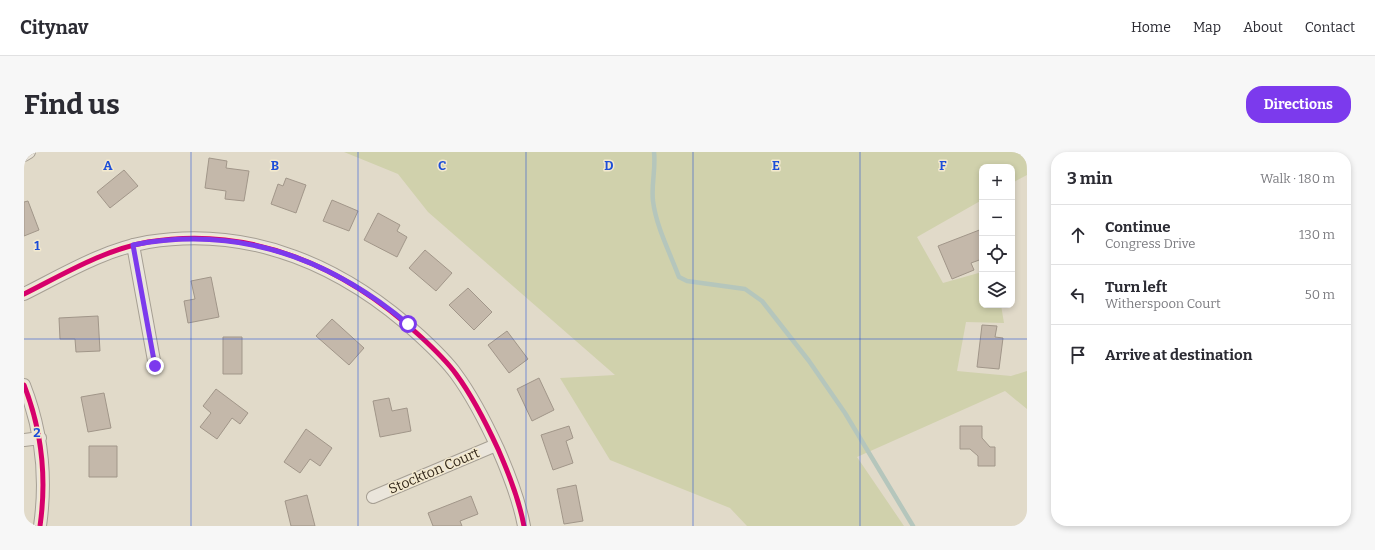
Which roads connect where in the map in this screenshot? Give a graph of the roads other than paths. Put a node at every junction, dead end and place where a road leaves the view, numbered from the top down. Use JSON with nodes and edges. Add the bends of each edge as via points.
{"nodes":[{"id":1,"x":29,"y":152,"type":"edge"},
{"id":2,"x":24,"y":155,"type":"edge"},
{"id":3,"x":133,"y":245,"type":"junction"},
{"id":4,"x":24,"y":294,"type":"edge"},
{"id":5,"x":155,"y":366,"type":"dead end"},
{"id":6,"x":24,"y":385,"type":"edge"},
{"id":7,"x":40,"y":438,"type":"junction"},
{"id":8,"x":24,"y":440,"type":"edge"},
{"id":9,"x":496,"y":445,"type":"junction"},
{"id":10,"x":373,"y":497,"type":"dead end"},
{"id":11,"x":40,"y":526,"type":"edge"},
{"id":12,"x":524,"y":526,"type":"edge"}],
"edges":[{"from":1,"to":2,"type":"street"},
{"from":3,"to":4,"type":"street","via":[[98,257]]},
{"from":3,"to":5,"type":"street"},
{"from":3,"to":9,"type":"street","via":[[191,239],[250,244],[304,260],[338,275],[381,302],[431,346],[466,389]]},
{"from":6,"to":7,"type":"street"},
{"from":7,"to":8,"type":"street"},
{"from":7,"to":11,"type":"street","via":[[44,476]]},
{"from":9,"to":10,"type":"street","name":"Stockton Court"},
{"from":9,"to":12,"type":"street","via":[[516,492]]}]}
